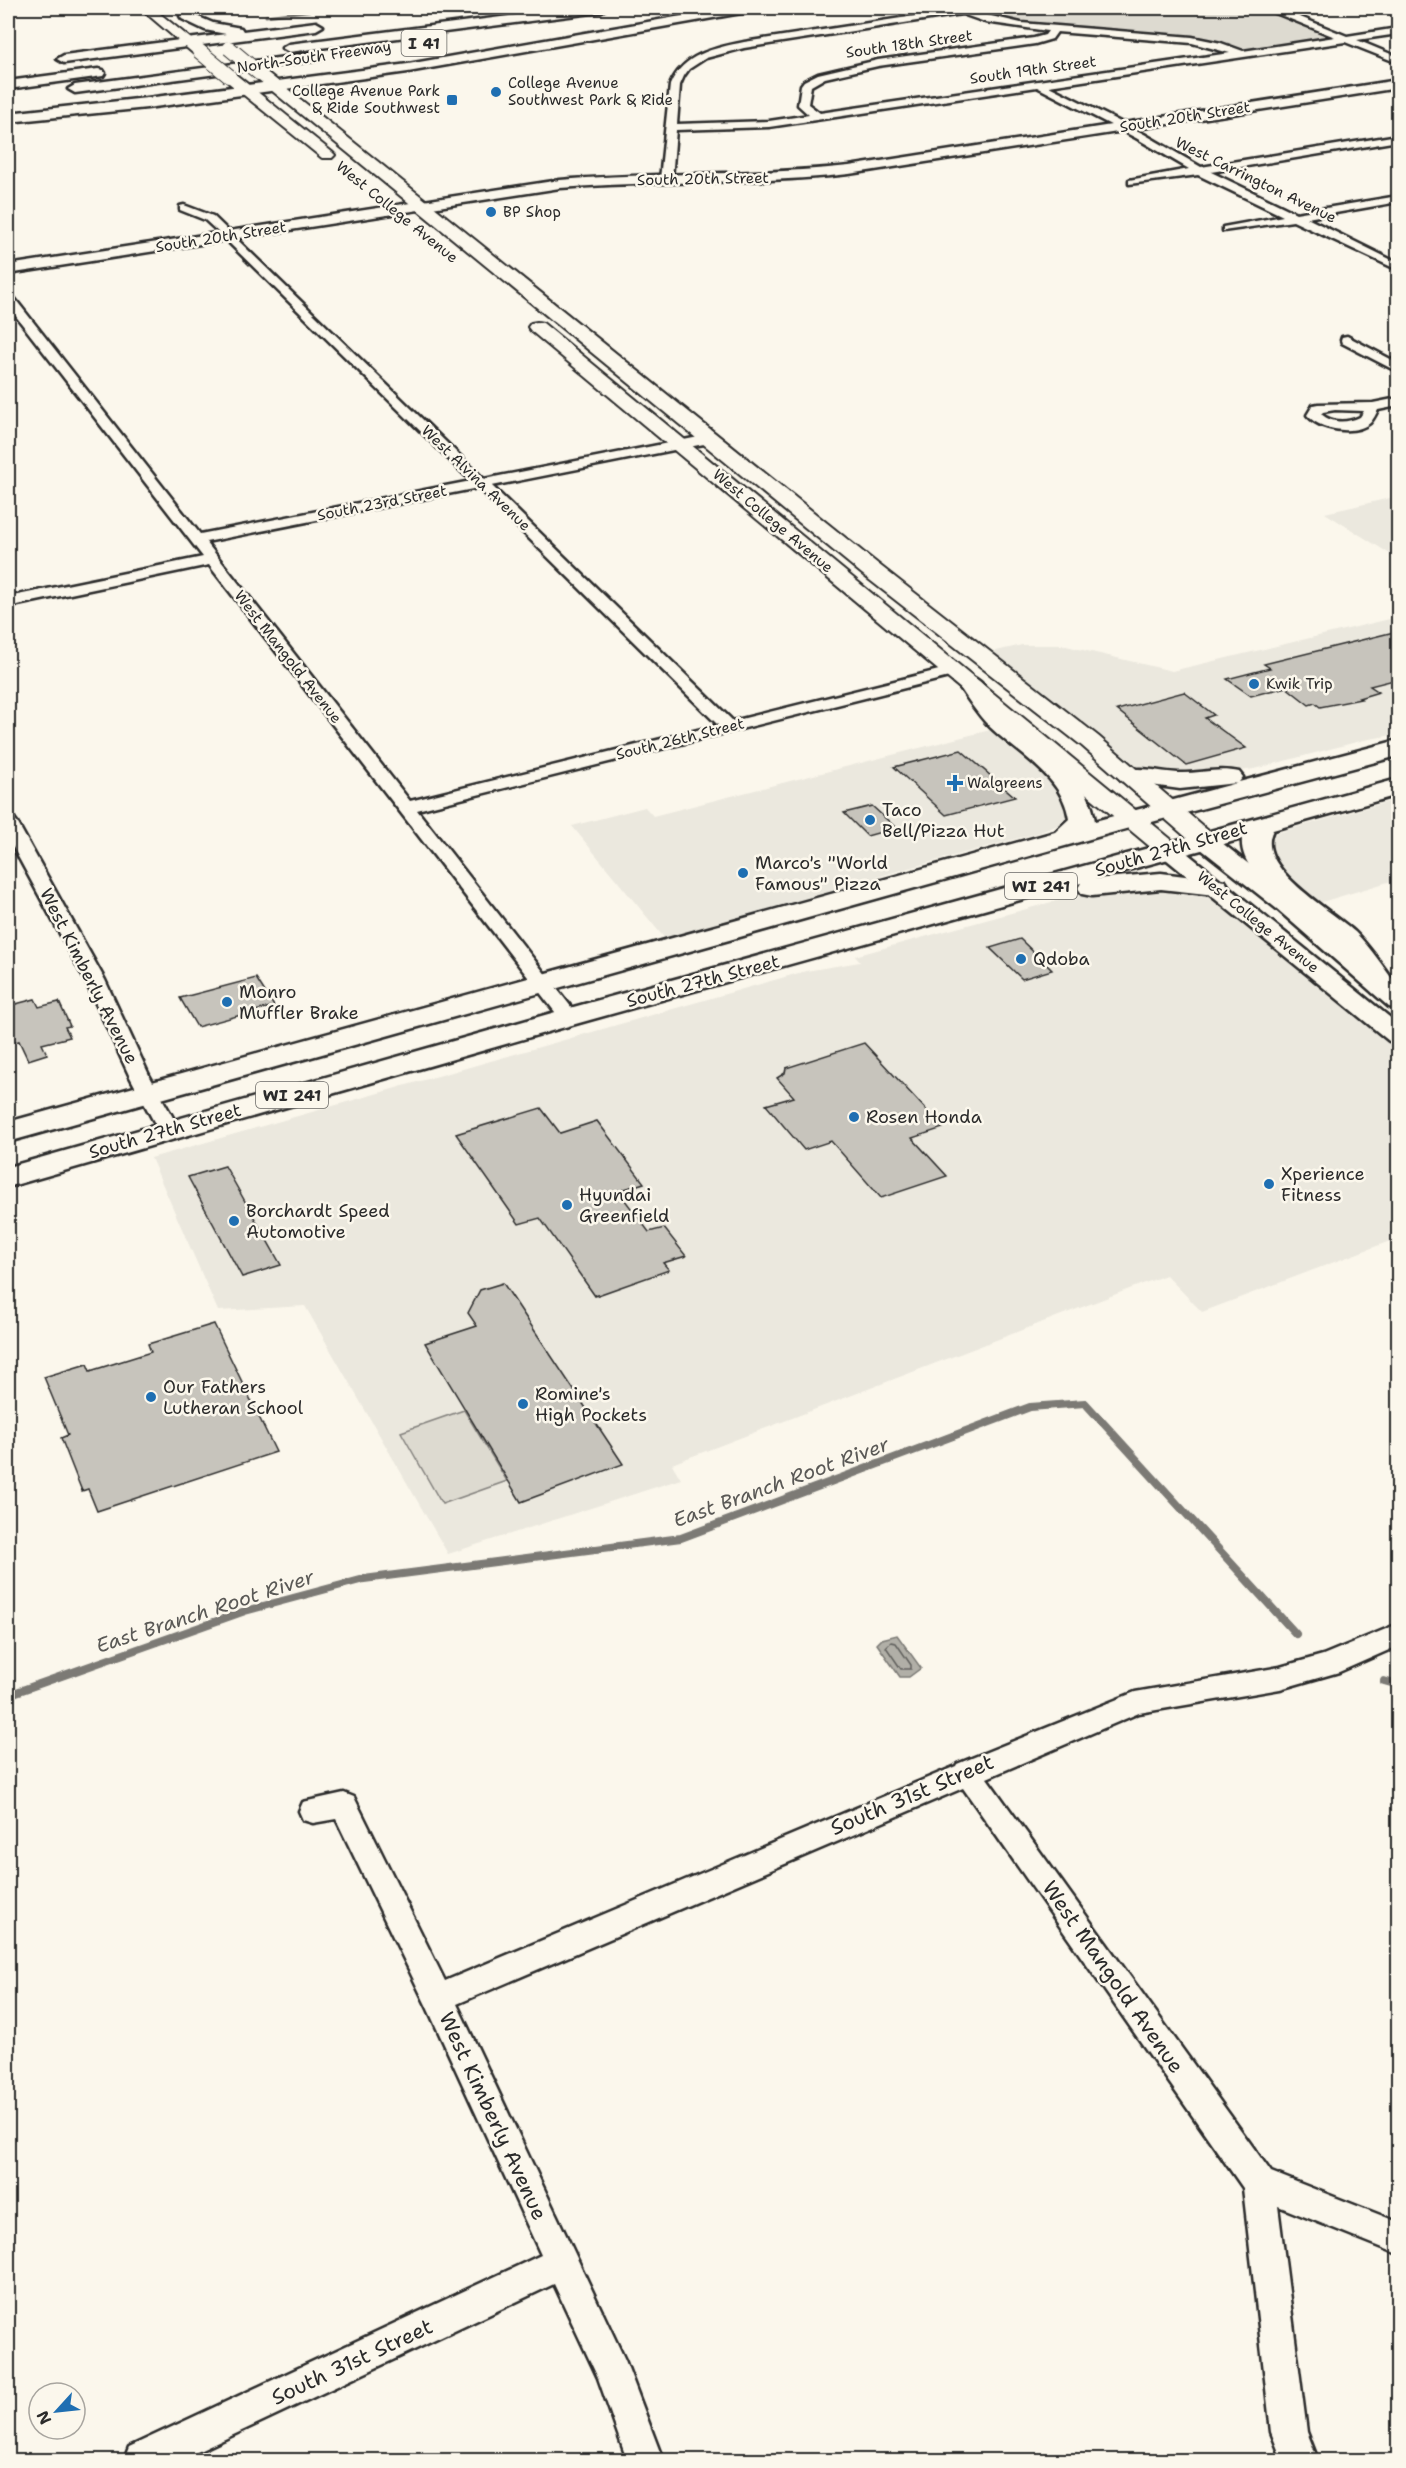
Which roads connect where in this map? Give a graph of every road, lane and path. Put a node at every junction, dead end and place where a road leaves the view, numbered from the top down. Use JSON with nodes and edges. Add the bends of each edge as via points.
{"nodes":[{"id":1,"x":146,"y":8,"type":"edge"},
{"id":2,"x":518,"y":8,"type":"edge"},
{"id":3,"x":600,"y":8,"type":"edge"},
{"id":4,"x":692,"y":8,"type":"edge"},
{"id":5,"x":747,"y":8,"type":"edge"},
{"id":6,"x":982,"y":8,"type":"edge"},
{"id":7,"x":1271,"y":8,"type":"edge"},
{"id":8,"x":961,"y":11,"type":"junction"},
{"id":9,"x":182,"y":12,"type":"edge"},
{"id":10,"x":435,"y":15,"type":"dead end"},
{"id":11,"x":158,"y":18,"type":"junction"},
{"id":12,"x":334,"y":24,"type":"dead end"},
{"id":13,"x":1054,"y":29,"type":"junction"},
{"id":14,"x":285,"y":30,"type":"junction"},
{"id":15,"x":1398,"y":32,"type":"edge"},
{"id":16,"x":217,"y":39,"type":"junction"},
{"id":17,"x":1347,"y":39,"type":"junction"},
{"id":18,"x":194,"y":47,"type":"junction"},
{"id":19,"x":1243,"y":54,"type":"junction"},
{"id":20,"x":94,"y":55,"type":"junction"},
{"id":21,"x":1398,"y":60,"type":"edge"},
{"id":22,"x":49,"y":61,"type":"dead end"},
{"id":23,"x":355,"y":75,"type":"junction"},
{"id":24,"x":157,"y":78,"type":"junction"},
{"id":25,"x":1398,"y":79,"type":"edge"},
{"id":26,"x":8,"y":84,"type":"edge"},
{"id":27,"x":1038,"y":84,"type":"junction"},
{"id":28,"x":1398,"y":84,"type":"edge"},
{"id":29,"x":276,"y":86,"type":"junction"},
{"id":30,"x":246,"y":90,"type":"junction"},
{"id":31,"x":42,"y":96,"type":"dead end"},
{"id":32,"x":8,"y":98,"type":"edge"},
{"id":33,"x":147,"y":103,"type":"junction"},
{"id":34,"x":305,"y":110,"type":"junction"},
{"id":35,"x":271,"y":111,"type":"junction"},
{"id":36,"x":818,"y":117,"type":"junction"},
{"id":37,"x":8,"y":118,"type":"edge"},
{"id":38,"x":1119,"y":125,"type":"junction"},
{"id":39,"x":671,"y":127,"type":"junction"},
{"id":40,"x":1398,"y":138,"type":"edge"},
{"id":41,"x":338,"y":164,"type":"dead end"},
{"id":42,"x":1199,"y":171,"type":"junction"},
{"id":43,"x":666,"y":177,"type":"junction"},
{"id":44,"x":1133,"y":182,"type":"dead end"},
{"id":45,"x":376,"y":194,"type":"dead end"},
{"id":46,"x":1398,"y":199,"type":"edge"},
{"id":47,"x":417,"y":203,"type":"junction"},
{"id":48,"x":392,"y":207,"type":"junction"},
{"id":49,"x":184,"y":208,"type":"dead end"},
{"id":50,"x":1295,"y":217,"type":"junction"},
{"id":51,"x":413,"y":224,"type":"dead end"},
{"id":52,"x":1227,"y":229,"type":"dead end"},
{"id":53,"x":225,"y":233,"type":"junction"},
{"id":54,"x":8,"y":263,"type":"edge"},
{"id":55,"x":1398,"y":267,"type":"edge"},
{"id":56,"x":8,"y":270,"type":"edge"},
{"id":57,"x":8,"y":298,"type":"edge"},
{"id":58,"x":523,"y":315,"type":"dead end"},
{"id":59,"x":1347,"y":340,"type":"dead end"},
{"id":60,"x":1398,"y":368,"type":"edge"},
{"id":61,"x":1398,"y":402,"type":"edge"},
{"id":62,"x":1373,"y":407,"type":"dead end"},
{"id":63,"x":709,"y":439,"type":"junction"},
{"id":64,"x":681,"y":445,"type":"junction"},
{"id":65,"x":481,"y":483,"type":"junction"},
{"id":66,"x":196,"y":539,"type":"junction"},
{"id":67,"x":212,"y":560,"type":"junction"},
{"id":68,"x":8,"y":602,"type":"edge"},
{"id":69,"x":962,"y":677,"type":"junction"},
{"id":70,"x":730,"y":727,"type":"junction"},
{"id":71,"x":1398,"y":739,"type":"edge"},
{"id":72,"x":1398,"y":748,"type":"edge"},
{"id":73,"x":1398,"y":768,"type":"edge"},
{"id":74,"x":1131,"y":776,"type":"junction"},
{"id":75,"x":1398,"y":786,"type":"edge"},
{"id":76,"x":406,"y":807,"type":"junction"},
{"id":77,"x":8,"y":822,"type":"edge"},
{"id":78,"x":1264,"y":823,"type":"junction"},
{"id":79,"x":1187,"y":825,"type":"junction"},
{"id":80,"x":1149,"y":834,"type":"junction"},
{"id":81,"x":1065,"y":837,"type":"junction"},
{"id":82,"x":1215,"y":887,"type":"junction"},
{"id":83,"x":770,"y":963,"type":"junction"},
{"id":84,"x":714,"y":978,"type":"junction"},
{"id":85,"x":541,"y":982,"type":"junction"},
{"id":86,"x":1391,"y":994,"type":"edge"},
{"id":87,"x":569,"y":1017,"type":"junction"},
{"id":88,"x":1398,"y":1036,"type":"edge"},
{"id":89,"x":148,"y":1091,"type":"junction"},
{"id":90,"x":169,"y":1130,"type":"junction"},
{"id":91,"x":8,"y":1132,"type":"edge"},
{"id":92,"x":8,"y":1177,"type":"edge"},
{"id":93,"x":1398,"y":1635,"type":"edge"},
{"id":94,"x":967,"y":1772,"type":"junction"},
{"id":95,"x":313,"y":1811,"type":"dead end"},
{"id":96,"x":438,"y":1998,"type":"junction"},
{"id":97,"x":1259,"y":2183,"type":"junction"},
{"id":98,"x":1398,"y":2238,"type":"edge"},
{"id":99,"x":562,"y":2263,"type":"junction"},
{"id":100,"x":142,"y":2460,"type":"edge"},
{"id":101,"x":645,"y":2460,"type":"edge"},
{"id":102,"x":1300,"y":2460,"type":"edge"}],
"edges":[{"from":1,"to":11,"type":"main road","name":"West College Avenue"},
{"from":2,"to":10,"type":"main road"},
{"from":3,"to":26,"type":"main road","name":"North-South Freeway","number":"I 41"},
{"from":4,"to":24,"type":"main road","name":"North-South Freeway","number":"I 41"},
{"from":5,"to":23,"type":"main road"},
{"from":6,"to":8,"type":"street"},
{"from":7,"to":17,"type":"street"},
{"from":8,"to":13,"type":"street","via":[[996,22]]},
{"from":8,"to":39,"type":"street","via":[[752,43],[713,53],[691,63],[677,78]]},
{"from":9,"to":14,"type":"main road","via":[[222,30]]},
{"from":9,"to":16,"type":"main road","name":"West College Avenue"},
{"from":11,"to":18,"type":"main road","name":"West College Avenue"},
{"from":11,"to":20,"type":"main road","via":[[163,36],[156,42]]},
{"from":12,"to":14,"type":"main road"},
{"from":13,"to":19,"type":"street","via":[[1184,38]]},
{"from":13,"to":36,"type":"street","name":"South 18th Street","via":[[1049,36],[1035,41],[822,75],[808,83],[803,92],[803,105]]},
{"from":14,"to":16,"type":"main road"},
{"from":15,"to":17,"type":"street","name":"South 19th Street"},
{"from":16,"to":18,"type":"main road"},
{"from":16,"to":29,"type":"main road","name":"West College Avenue","bridge":true},
{"from":17,"to":19,"type":"street","name":"South 19th Street"},
{"from":17,"to":21,"type":"street"},
{"from":18,"to":20,"type":"main road"},
{"from":18,"to":30,"type":"main road","name":"West College Avenue","bridge":true},
{"from":19,"to":27,"type":"street","name":"South 19th Street"},
{"from":20,"to":22,"type":"main road"},
{"from":23,"to":29,"type":"main road"},
{"from":23,"to":34,"type":"main road","via":[[302,88],[299,94]]},
{"from":24,"to":31,"type":"main road"},
{"from":24,"to":32,"type":"main road","name":"North-South Freeway","number":"I 41"},
{"from":25,"to":38,"type":"street","name":"South 20th Street"},
{"from":27,"to":36,"type":"street","name":"South 19th Street"},
{"from":27,"to":38,"type":"street","name":"West Carrington Avenue"},
{"from":28,"to":38,"type":"street","name":"South 20th Street"},
{"from":29,"to":30,"type":"main road"},
{"from":29,"to":34,"type":"main road","name":"West College Avenue"},
{"from":30,"to":33,"type":"main road"},
{"from":30,"to":35,"type":"main road","name":"West College Avenue"},
{"from":33,"to":35,"type":"main road","via":[[232,99]]},
{"from":33,"to":37,"type":"main road"},
{"from":34,"to":47,"type":"main road","name":"West College Avenue"},
{"from":35,"to":41,"type":"main road","name":"West College Avenue"},
{"from":36,"to":39,"type":"street","name":"South 19th Street","via":[[744,126]]},
{"from":38,"to":42,"type":"street","name":"West Carrington Avenue"},
{"from":38,"to":43,"type":"street","name":"South 20th Street","via":[[823,174],[740,179]]},
{"from":39,"to":43,"type":"street"},
{"from":40,"to":42,"type":"street"},
{"from":42,"to":44,"type":"street"},
{"from":42,"to":50,"type":"street","name":"West Carrington Avenue"},
{"from":43,"to":47,"type":"street","name":"South 20th Street","via":[[556,179]]},
{"from":45,"to":48,"type":"main road","name":"West College Avenue"},
{"from":46,"to":50,"type":"street"},
{"from":47,"to":48,"type":"street","name":"South 20th Street"},
{"from":47,"to":63,"type":"main road","name":"West College Avenue"},
{"from":48,"to":51,"type":"main road","name":"West College Avenue"},
{"from":48,"to":53,"type":"street","name":"South 20th Street"},
{"from":49,"to":53,"type":"street","name":"West Alvina Avenue","via":[[209,218]]},
{"from":50,"to":52,"type":"street"},
{"from":50,"to":55,"type":"street","name":"West Carrington Avenue"},
{"from":53,"to":54,"type":"street","name":"South 20th Street"},
{"from":53,"to":56,"type":"street","name":"South 20th Street"},
{"from":53,"to":65,"type":"street","name":"West Alvina Avenue"},
{"from":57,"to":66,"type":"street","name":"West Mangold Avenue"},
{"from":58,"to":64,"type":"main road","name":"West College Avenue"},
{"from":59,"to":60,"type":"street"},
{"from":61,"to":62,"type":"street"},
{"from":63,"to":64,"type":"street","name":"South 23rd Street"},
{"from":63,"to":74,"type":"main road","name":"West College Avenue"},
{"from":64,"to":65,"type":"street","name":"South 23rd Street"},
{"from":64,"to":69,"type":"main road","name":"West College Avenue"},
{"from":65,"to":66,"type":"street","name":"South 23rd Street"},
{"from":65,"to":70,"type":"street","name":"West Alvina Avenue"},
{"from":66,"to":67,"type":"street","name":"West Mangold Avenue"},
{"from":67,"to":68,"type":"street"},
{"from":67,"to":76,"type":"street","name":"West Mangold Avenue"},
{"from":69,"to":70,"type":"street","name":"South 26th Street"},
{"from":69,"to":80,"type":"main road","name":"West College Avenue"},
{"from":69,"to":81,"type":"main road","via":[[996,720],[1061,775],[1079,798],[1082,821]]},
{"from":70,"to":76,"type":"street","name":"South 26th Street"},
{"from":71,"to":74,"type":"main road","via":[[1218,778],[1180,782]]},
{"from":72,"to":79,"type":"main road","name":"South 27th Street","number":"WI 241"},
{"from":73,"to":79,"type":"main road"},
{"from":74,"to":79,"type":"main road","name":"West College Avenue"},
{"from":75,"to":78,"type":"main road","name":"South 27th Street","number":"WI 241"},
{"from":76,"to":85,"type":"street","name":"West Mangold Avenue"},
{"from":77,"to":89,"type":"street","name":"West Kimberly Avenue","via":[[95,980]]},
{"from":78,"to":79,"type":"main road","name":"South 27th Street","number":"WI 241"},
{"from":78,"to":86,"type":"main road","via":[[1255,845],[1261,860],[1281,886],[1343,937]]},
{"from":79,"to":80,"type":"main road","name":"South 27th Street","number":"WI 241"},
{"from":79,"to":80,"type":"main road","via":[[1168,816]]},
{"from":79,"to":86,"type":"street","name":"West College Avenue"},
{"from":80,"to":81,"type":"main road","name":"South 27th Street","number":"WI 241"},
{"from":80,"to":82,"type":"street","name":"West College Avenue"},
{"from":80,"to":83,"type":"main road","name":"South 27th Street","number":"WI 241"},
{"from":80,"to":84,"type":"main road","via":[[894,904],[747,957]]},
{"from":81,"to":85,"type":"main road","name":"South 27th Street","number":"WI 241"},
{"from":82,"to":83,"type":"main road","via":[[1161,881],[1112,884],[888,945]]},
{"from":82,"to":88,"type":"street","name":"West College Avenue"},
{"from":83,"to":84,"type":"main road","name":"South 27th Street","number":"WI 241"},
{"from":84,"to":87,"type":"main road","name":"South 27th Street","number":"WI 241"},
{"from":85,"to":87,"type":"street","name":"West Mangold Avenue"},
{"from":85,"to":89,"type":"main road","name":"South 27th Street","number":"WI 241"},
{"from":87,"to":90,"type":"main road","name":"South 27th Street","number":"WI 241"},
{"from":89,"to":90,"type":"street","name":"West Kimberly Avenue"},
{"from":89,"to":91,"type":"main road","name":"South 27th Street","number":"WI 241"},
{"from":90,"to":92,"type":"main road","name":"South 27th Street","number":"WI 241"},
{"from":93,"to":94,"type":"street","name":"South 31st Street","via":[[1329,1664],[1280,1678],[1135,1702]]},
{"from":94,"to":96,"type":"street","name":"South 31st Street"},
{"from":94,"to":97,"type":"street","name":"West Mangold Avenue"},
{"from":95,"to":96,"type":"street","name":"West Kimberly Avenue","via":[[344,1805]]},
{"from":96,"to":99,"type":"street","name":"West Kimberly Avenue"},
{"from":97,"to":98,"type":"street"},
{"from":97,"to":102,"type":"street","name":"West Mangold Avenue","via":[[1289,2432]]},
{"from":99,"to":100,"type":"street","name":"South 31st Street"},
{"from":99,"to":101,"type":"street","name":"West Kimberly Avenue","via":[[613,2372]]}]}
